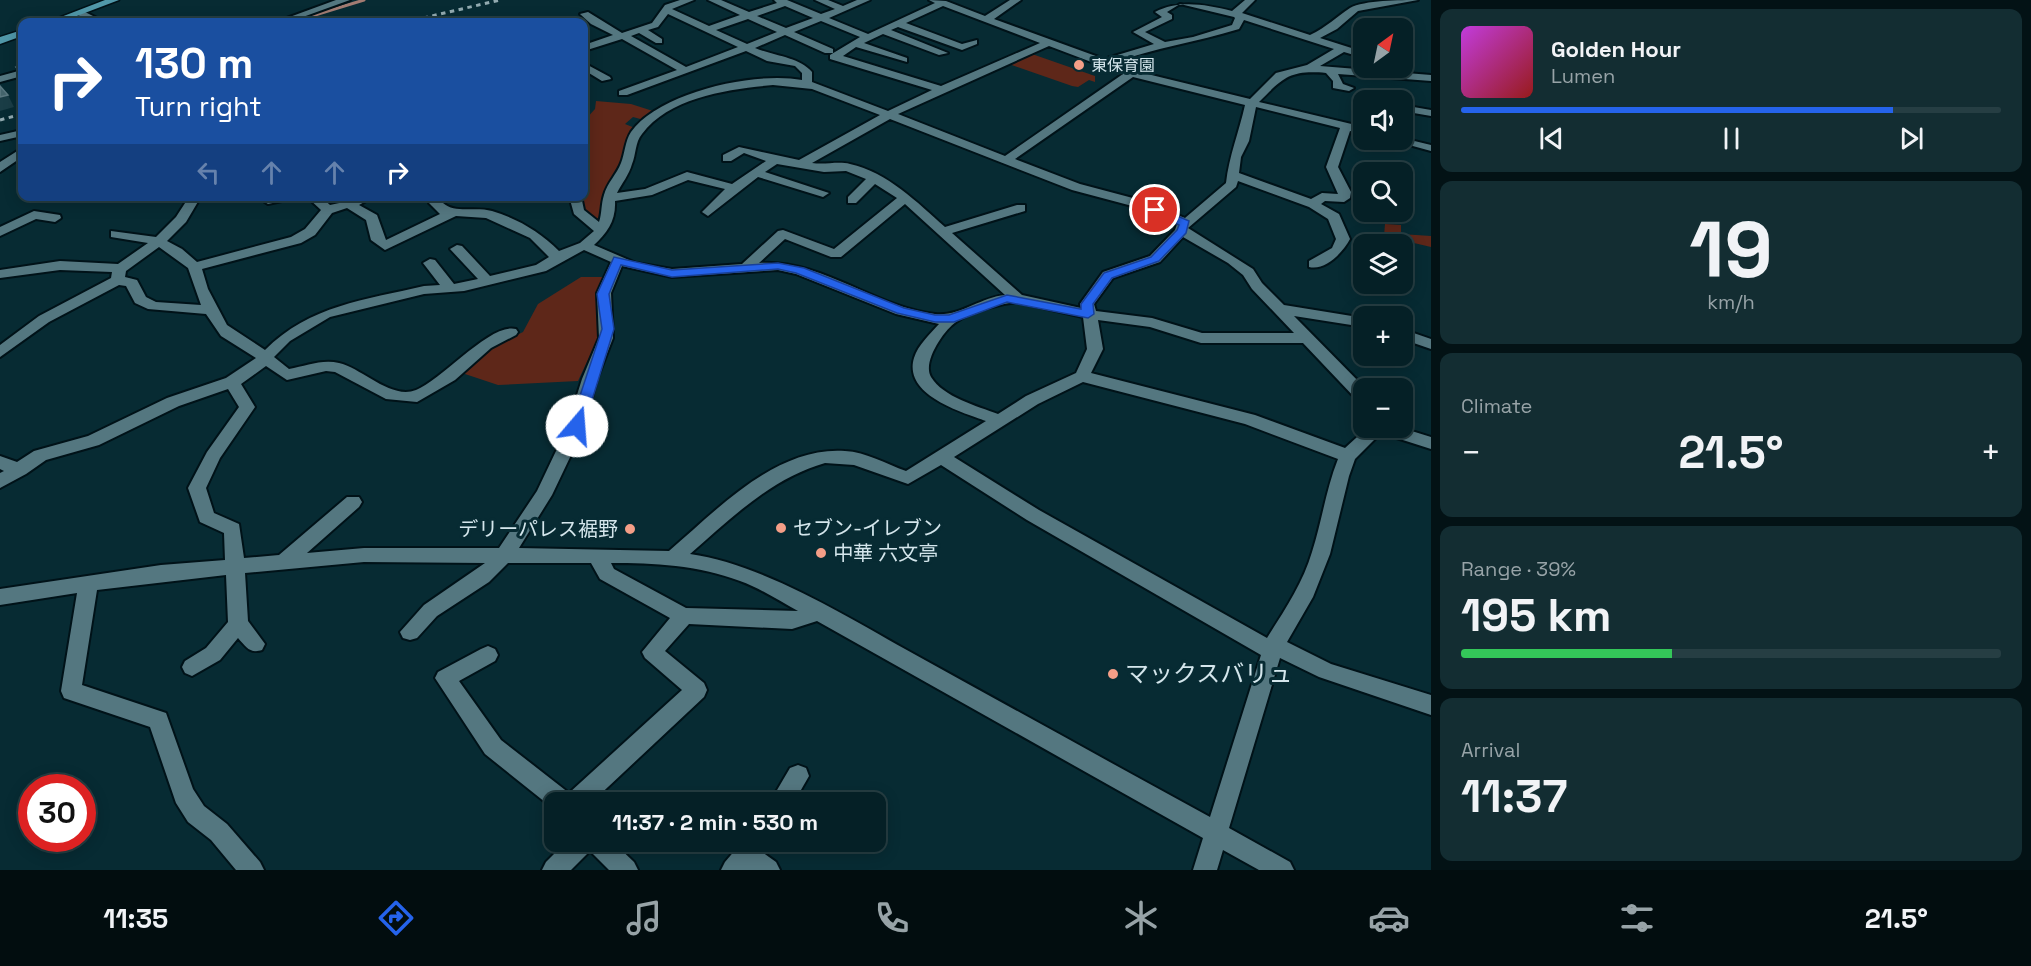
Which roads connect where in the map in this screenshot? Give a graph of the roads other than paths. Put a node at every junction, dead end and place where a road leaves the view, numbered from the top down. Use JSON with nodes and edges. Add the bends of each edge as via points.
{"nodes":[{"id":1,"x":114,"y":0,"type":"edge"},
{"id":2,"x":345,"y":0,"type":"edge"},
{"id":3,"x":689,"y":0,"type":"edge"},
{"id":4,"x":713,"y":0,"type":"edge"},
{"id":5,"x":740,"y":0,"type":"edge"},
{"id":6,"x":820,"y":0,"type":"edge"},
{"id":7,"x":864,"y":0,"type":"edge"},
{"id":8,"x":1016,"y":0,"type":"edge"},
{"id":9,"x":1178,"y":0,"type":"edge"},
{"id":10,"x":1250,"y":0,"type":"edge"},
{"id":11,"x":1413,"y":0,"type":"edge"},
{"id":12,"x":782,"y":1,"type":"edge"},
{"id":13,"x":1397,"y":1,"type":"edge"},
{"id":14,"x":939,"y":2,"type":"edge"},
{"id":15,"x":725,"y":5,"type":"junction"},
{"id":16,"x":843,"y":9,"type":"junction"},
{"id":17,"x":667,"y":10,"type":"junction"},
{"id":18,"x":81,"y":13,"type":"junction"},
{"id":19,"x":1237,"y":15,"type":"junction"},
{"id":20,"x":748,"y":16,"type":"junction"},
{"id":21,"x":65,"y":18,"type":"edge"},
{"id":22,"x":90,"y":18,"type":"edge"},
{"id":23,"x":293,"y":18,"type":"edge"},
{"id":24,"x":821,"y":18,"type":"junction"},
{"id":25,"x":686,"y":19,"type":"junction"},
{"id":26,"x":987,"y":19,"type":"junction"},
{"id":27,"x":588,"y":21,"type":"edge"},
{"id":28,"x":869,"y":21,"type":"dead end"},
{"id":29,"x":655,"y":25,"type":"junction"},
{"id":30,"x":891,"y":28,"type":"junction"},
{"id":31,"x":640,"y":30,"type":"junction"},
{"id":32,"x":670,"y":30,"type":"dead end"},
{"id":33,"x":709,"y":30,"type":"junction"},
{"id":34,"x":784,"y":32,"type":"junction"},
{"id":35,"x":18,"y":34,"type":"edge"},
{"id":36,"x":623,"y":36,"type":"junction"},
{"id":37,"x":870,"y":38,"type":"junction"},
{"id":38,"x":1312,"y":38,"type":"junction"},
{"id":39,"x":0,"y":41,"type":"edge"},
{"id":40,"x":659,"y":41,"type":"dead end"},
{"id":41,"x":974,"y":42,"type":"dead end"},
{"id":42,"x":1048,"y":43,"type":"junction"},
{"id":43,"x":854,"y":45,"type":"junction"},
{"id":44,"x":1165,"y":46,"type":"junction"},
{"id":45,"x":588,"y":47,"type":"edge"},
{"id":46,"x":746,"y":48,"type":"junction"},
{"id":47,"x":1343,"y":48,"type":"junction"},
{"id":48,"x":830,"y":51,"type":"junction"},
{"id":49,"x":1353,"y":51,"type":"edge"},
{"id":50,"x":943,"y":53,"type":"dead end"},
{"id":51,"x":903,"y":60,"type":"dead end"},
{"id":52,"x":1106,"y":62,"type":"junction"},
{"id":53,"x":798,"y":64,"type":"junction"},
{"id":54,"x":588,"y":68,"type":"edge"},
{"id":55,"x":1308,"y":68,"type":"junction"},
{"id":56,"x":686,"y":71,"type":"junction"},
{"id":57,"x":1413,"y":71,"type":"edge"},
{"id":58,"x":1131,"y":72,"type":"junction"},
{"id":59,"x":1331,"y":72,"type":"junction"},
{"id":60,"x":18,"y":74,"type":"edge"},
{"id":61,"x":1431,"y":78,"type":"edge"},
{"id":62,"x":0,"y":79,"type":"edge"},
{"id":63,"x":606,"y":79,"type":"dead end"},
{"id":64,"x":807,"y":84,"type":"junction"},
{"id":65,"x":1349,"y":88,"type":"dead end"},
{"id":66,"x":941,"y":89,"type":"junction"},
{"id":67,"x":623,"y":93,"type":"dead end"},
{"id":68,"x":1251,"y":104,"type":"junction"},
{"id":69,"x":1413,"y":110,"type":"edge"},
{"id":70,"x":890,"y":113,"type":"junction"},
{"id":71,"x":1431,"y":113,"type":"edge"},
{"id":72,"x":1346,"y":127,"type":"junction"},
{"id":73,"x":1353,"y":129,"type":"edge"},
{"id":74,"x":18,"y":134,"type":"edge"},
{"id":75,"x":0,"y":138,"type":"edge"},
{"id":76,"x":1413,"y":144,"type":"edge"},
{"id":77,"x":1431,"y":148,"type":"edge"},
{"id":78,"x":18,"y":155,"type":"edge"},
{"id":79,"x":728,"y":159,"type":"dead end"},
{"id":80,"x":1008,"y":159,"type":"junction"},
{"id":81,"x":775,"y":160,"type":"junction"},
{"id":82,"x":803,"y":163,"type":"junction"},
{"id":83,"x":2,"y":167,"type":"edge"},
{"id":84,"x":756,"y":173,"type":"junction"},
{"id":85,"x":1234,"y":175,"type":"junction"},
{"id":86,"x":874,"y":178,"type":"junction"},
{"id":87,"x":734,"y":188,"type":"junction"},
{"id":88,"x":823,"y":193,"type":"dead end"},
{"id":89,"x":609,"y":198,"type":"junction"},
{"id":90,"x":905,"y":198,"type":"junction"},
{"id":91,"x":852,"y":200,"type":"dead end"},
{"id":92,"x":193,"y":201,"type":"edge"},
{"id":93,"x":318,"y":201,"type":"edge"},
{"id":94,"x":349,"y":201,"type":"edge"},
{"id":95,"x":352,"y":201,"type":"edge"},
{"id":96,"x":438,"y":201,"type":"edge"},
{"id":97,"x":576,"y":201,"type":"edge"},
{"id":98,"x":1313,"y":204,"type":"junction"},
{"id":99,"x":1021,"y":208,"type":"dead end"},
{"id":100,"x":328,"y":210,"type":"junction"},
{"id":101,"x":708,"y":212,"type":"dead end"},
{"id":102,"x":448,"y":214,"type":"junction"},
{"id":103,"x":55,"y":218,"type":"dead end"},
{"id":104,"x":1184,"y":227,"type":"junction"},
{"id":105,"x":602,"y":231,"type":"junction"},
{"id":106,"x":944,"y":231,"type":"junction"},
{"id":107,"x":0,"y":232,"type":"edge"},
{"id":108,"x":116,"y":234,"type":"dead end"},
{"id":109,"x":159,"y":241,"type":"junction"},
{"id":110,"x":585,"y":246,"type":"junction"},
{"id":111,"x":457,"y":249,"type":"dead end"},
{"id":112,"x":559,"y":259,"type":"junction"},
{"id":113,"x":618,"y":260,"type":"junction"},
{"id":114,"x":430,"y":263,"type":"dead end"},
{"id":115,"x":1314,"y":264,"type":"dead end"},
{"id":116,"x":194,"y":267,"type":"junction"},
{"id":117,"x":747,"y":267,"type":"junction"},
{"id":118,"x":0,"y":273,"type":"edge"},
{"id":119,"x":119,"y":274,"type":"junction"},
{"id":120,"x":486,"y":280,"type":"junction"},
{"id":121,"x":450,"y":288,"type":"junction"},
{"id":122,"x":1017,"y":298,"type":"junction"},
{"id":123,"x":1280,"y":309,"type":"junction"},
{"id":124,"x":211,"y":310,"type":"junction"},
{"id":125,"x":1088,"y":314,"type":"junction"},
{"id":126,"x":950,"y":319,"type":"junction"},
{"id":127,"x":1353,"y":320,"type":"edge"},
{"id":128,"x":511,"y":332,"type":"dead end"},
{"id":129,"x":1308,"y":338,"type":"junction"},
{"id":130,"x":1413,"y":338,"type":"edge"},
{"id":131,"x":1431,"y":344,"type":"edge"},
{"id":132,"x":0,"y":352,"type":"edge"},
{"id":133,"x":264,"y":359,"type":"junction"},
{"id":134,"x":1082,"y":376,"type":"junction"},
{"id":135,"x":232,"y":382,"type":"junction"},
{"id":136,"x":1353,"y":385,"type":"edge"},
{"id":137,"x":1001,"y":421,"type":"junction"},
{"id":138,"x":1413,"y":437,"type":"edge"},
{"id":139,"x":1366,"y":438,"type":"edge"},
{"id":140,"x":1431,"y":443,"type":"edge"},
{"id":141,"x":1348,"y":456,"type":"junction"},
{"id":142,"x":942,"y":458,"type":"junction"},
{"id":143,"x":0,"y":462,"type":"edge"},
{"id":144,"x":20,"y":470,"type":"junction"},
{"id":145,"x":0,"y":482,"type":"edge"},
{"id":146,"x":353,"y":502,"type":"dead end"},
{"id":147,"x":503,"y":556,"type":"junction"},
{"id":148,"x":598,"y":558,"type":"junction"},
{"id":149,"x":673,"y":558,"type":"junction"},
{"id":150,"x":284,"y":562,"type":"junction"},
{"id":151,"x":236,"y":566,"type":"junction"},
{"id":152,"x":88,"y":585,"type":"junction"},
{"id":153,"x":0,"y":597,"type":"edge"},
{"id":154,"x":819,"y":612,"type":"junction"},
{"id":155,"x":684,"y":616,"type":"junction"},
{"id":156,"x":238,"y":624,"type":"junction"},
{"id":157,"x":410,"y":632,"type":"dead end"},
{"id":158,"x":255,"y":644,"type":"dead end"},
{"id":159,"x":1273,"y":648,"type":"junction"},
{"id":160,"x":488,"y":655,"type":"dead end"},
{"id":161,"x":192,"y":667,"type":"dead end"},
{"id":162,"x":1431,"y":705,"type":"edge"},
{"id":163,"x":798,"y":776,"type":"dead end"},
{"id":164,"x":550,"y":792,"type":"edge"},
{"id":165,"x":587,"y":792,"type":"edge"},
{"id":166,"x":788,"y":792,"type":"edge"},
{"id":167,"x":1217,"y":834,"type":"junction"},
{"id":168,"x":572,"y":852,"type":"edge"},
{"id":169,"x":607,"y":852,"type":"edge"},
{"id":170,"x":745,"y":856,"type":"edge"},
{"id":171,"x":252,"y":870,"type":"edge"},
{"id":172,"x":554,"y":870,"type":"edge"},
{"id":173,"x":626,"y":870,"type":"edge"},
{"id":174,"x":768,"y":870,"type":"edge"},
{"id":175,"x":1205,"y":870,"type":"edge"},
{"id":176,"x":1282,"y":870,"type":"edge"}],
"edges":[{"from":1,"to":18,"type":"main road"},
{"from":2,"to":23,"type":"street"},
{"from":3,"to":17,"type":"street"},
{"from":4,"to":15,"type":"street"},
{"from":5,"to":15,"type":"street"},
{"from":6,"to":16,"type":"street"},
{"from":7,"to":16,"type":"street"},
{"from":8,"to":26,"type":"street"},
{"from":9,"to":19,"type":"street"},
{"from":9,"to":44,"type":"street","via":[[1160,12],[1169,17],[1138,32]]},
{"from":10,"to":19,"type":"street"},
{"from":11,"to":13,"type":"street"},
{"from":12,"to":20,"type":"street"},
{"from":12,"to":24,"type":"street"},
{"from":13,"to":38,"type":"street","via":[[1351,11],[1334,27]]},
{"from":14,"to":26,"type":"street"},
{"from":14,"to":30,"type":"street"},
{"from":15,"to":20,"type":"street"},
{"from":15,"to":25,"type":"street"},
{"from":16,"to":24,"type":"street"},
{"from":17,"to":25,"type":"street"},
{"from":17,"to":29,"type":"street"},
{"from":18,"to":21,"type":"main road"},
{"from":18,"to":22,"type":"street"},
{"from":19,"to":38,"type":"street"},
{"from":19,"to":44,"type":"street","via":[[1240,18],[1236,27]]},
{"from":20,"to":33,"type":"street"},
{"from":20,"to":34,"type":"street"},
{"from":24,"to":34,"type":"street"},
{"from":24,"to":37,"type":"street"},
{"from":25,"to":33,"type":"street"},
{"from":26,"to":42,"type":"street"},
{"from":27,"to":36,"type":"street"},
{"from":28,"to":30,"type":"street"},
{"from":29,"to":31,"type":"street"},
{"from":29,"to":32,"type":"street"},
{"from":30,"to":37,"type":"street"},
{"from":30,"to":41,"type":"street","via":[[962,47]]},
{"from":30,"to":50,"type":"street"},
{"from":31,"to":36,"type":"street"},
{"from":31,"to":40,"type":"street"},
{"from":33,"to":46,"type":"street"},
{"from":34,"to":46,"type":"street"},
{"from":34,"to":48,"type":"street"},
{"from":35,"to":39,"type":"main road"},
{"from":36,"to":45,"type":"street"},
{"from":36,"to":56,"type":"street"},
{"from":37,"to":43,"type":"street"},
{"from":38,"to":47,"type":"street"},
{"from":42,"to":52,"type":"street"},
{"from":42,"to":66,"type":"street"},
{"from":43,"to":48,"type":"street"},
{"from":43,"to":51,"type":"street"},
{"from":43,"to":66,"type":"street","via":[[834,57]]},
{"from":44,"to":52,"type":"street"},
{"from":46,"to":53,"type":"street","via":[[771,59]]},
{"from":46,"to":56,"type":"street"},
{"from":47,"to":49,"type":"street"},
{"from":47,"to":55,"type":"street"},
{"from":48,"to":53,"type":"street"},
{"from":52,"to":58,"type":"street"},
{"from":53,"to":64,"type":"street","via":[[807,72]]},
{"from":54,"to":63,"type":"street"},
{"from":55,"to":59,"type":"street"},
{"from":55,"to":68,"type":"street","via":[[1280,75]]},
{"from":56,"to":67,"type":"street"},
{"from":57,"to":61,"type":"street"},
{"from":58,"to":68,"type":"street"},
{"from":58,"to":80,"type":"street"},
{"from":59,"to":61,"type":"street"},
{"from":59,"to":65,"type":"street","via":[[1337,86]]},
{"from":60,"to":62,"type":"street"},
{"from":64,"to":70,"type":"street"},
{"from":64,"to":89,"type":"street","via":[[729,87],[671,105],[635,134],[624,173]]},
{"from":66,"to":70,"type":"street"},
{"from":68,"to":72,"type":"street"},
{"from":68,"to":85,"type":"street","via":[[1243,141],[1235,157]]},
{"from":69,"to":71,"type":"street"},
{"from":70,"to":80,"type":"street"},
{"from":70,"to":82,"type":"street"},
{"from":72,"to":73,"type":"street"},
{"from":72,"to":98,"type":"street","via":[[1332,167],[1345,192],[1344,198],[1322,197]]},
{"from":74,"to":75,"type":"street"},
{"from":76,"to":77,"type":"street"},
{"from":78,"to":83,"type":"street"},
{"from":79,"to":81,"type":"street","via":[[743,149]]},
{"from":80,"to":104,"type":"street","via":[[1076,187],[1140,204]]},
{"from":81,"to":82,"type":"street"},
{"from":81,"to":84,"type":"street"},
{"from":82,"to":86,"type":"street","via":[[824,168],[848,167]]},
{"from":84,"to":87,"type":"street"},
{"from":84,"to":88,"type":"street"},
{"from":85,"to":98,"type":"street"},
{"from":85,"to":104,"type":"street","via":[[1225,192]]},
{"from":86,"to":90,"type":"street"},
{"from":86,"to":91,"type":"street"},
{"from":87,"to":89,"type":"street","via":[[687,176],[648,192]]},
{"from":87,"to":101,"type":"street"},
{"from":89,"to":105,"type":"street"},
{"from":90,"to":106,"type":"street"},
{"from":90,"to":117,"type":"street","via":[[836,254],[783,234]]},
{"from":92,"to":109,"type":"street"},
{"from":93,"to":100,"type":"street"},
{"from":94,"to":100,"type":"street"},
{"from":95,"to":102,"type":"street","via":[[372,218],[378,240],[385,246]]},
{"from":96,"to":102,"type":"street","via":[[435,203]]},
{"from":97,"to":105,"type":"street","via":[[578,211]]},
{"from":98,"to":115,"type":"street","via":[[1334,217],[1342,239],[1337,250]]},
{"from":99,"to":106,"type":"street"},
{"from":100,"to":116,"type":"street","via":[[310,232],[296,240]]},
{"from":102,"to":112,"type":"street","via":[[488,214],[535,235]]},
{"from":103,"to":107,"type":"street","via":[[34,215]]},
{"from":104,"to":123,"type":"street","via":[[1248,272]]},
{"from":104,"to":125,"type":"street","via":[[1155,259],[1108,276],[1087,304]]},
{"from":105,"to":110,"type":"street"},
{"from":106,"to":122,"type":"street"},
{"from":108,"to":109,"type":"street"},
{"from":109,"to":116,"type":"street","via":[[181,252]]},
{"from":109,"to":119,"type":"street"},
{"from":110,"to":112,"type":"street","via":[[572,249]]},
{"from":110,"to":113,"type":"street"},
{"from":111,"to":120,"type":"street"},
{"from":112,"to":120,"type":"street","via":[[541,268]]},
{"from":113,"to":117,"type":"street","via":[[672,273]]},
{"from":113,"to":147,"type":"street","via":[[603,294],[606,338],[572,443]]},
{"from":114,"to":121,"type":"street"},
{"from":116,"to":124,"type":"street"},
{"from":117,"to":126,"type":"street","via":[[766,265],[800,271],[901,311]]},
{"from":118,"to":119,"type":"street","via":[[102,265]]},
{"from":119,"to":124,"type":"street","via":[[132,283],[140,300],[153,306]]},
{"from":119,"to":132,"type":"street","via":[[44,319]]},
{"from":120,"to":121,"type":"street"},
{"from":121,"to":133,"type":"street","via":[[424,290],[325,314],[285,338]]},
{"from":122,"to":125,"type":"street"},
{"from":122,"to":126,"type":"street","via":[[997,300]]},
{"from":123,"to":127,"type":"street"},
{"from":123,"to":129,"type":"street"},
{"from":124,"to":133,"type":"street","via":[[221,330]]},
{"from":125,"to":129,"type":"street","via":[[1152,323],[1201,338]]},
{"from":125,"to":134,"type":"street","via":[[1095,349]]},
{"from":126,"to":137,"type":"street","via":[[922,358],[924,382],[934,392]]},
{"from":128,"to":133,"type":"street","via":[[486,345],[417,398],[392,395],[339,368],[326,366],[287,375]]},
{"from":129,"to":136,"type":"street"},
{"from":130,"to":131,"type":"street"},
{"from":133,"to":135,"type":"street"},
{"from":134,"to":137,"type":"street","via":[[1032,400]]},
{"from":134,"to":141,"type":"street","via":[[1249,419]]},
{"from":135,"to":144,"type":"street","via":[[173,402],[93,441],[40,455]]},
{"from":135,"to":151,"type":"street","via":[[247,407],[213,456],[197,489],[206,517],[233,529]]},
{"from":137,"to":142,"type":"street"},
{"from":138,"to":140,"type":"street"},
{"from":139,"to":141,"type":"street"},
{"from":141,"to":159,"type":"street","via":[[1322,554],[1303,597]]},
{"from":142,"to":149,"type":"street","via":[[908,478],[848,457],[806,460],[764,484]]},
{"from":142,"to":159,"type":"street","via":[[1033,514]]},
{"from":143,"to":144,"type":"street"},
{"from":144,"to":145,"type":"street"},
{"from":146,"to":150,"type":"street"},
{"from":147,"to":148,"type":"street"},
{"from":147,"to":150,"type":"street","via":[[363,555]]},
{"from":147,"to":157,"type":"street","via":[[477,581],[417,621]]},
{"from":148,"to":149,"type":"street"},
{"from":148,"to":155,"type":"street","via":[[608,574]]},
{"from":149,"to":154,"type":"street","via":[[711,564],[748,576]]},
{"from":150,"to":151,"type":"street"},
{"from":151,"to":152,"type":"street"},
{"from":151,"to":156,"type":"street"},
{"from":152,"to":153,"type":"street"},
{"from":152,"to":171,"type":"street","via":[[71,691],[158,720],[184,795],[196,814],[219,832]]},
{"from":154,"to":155,"type":"street","via":[[792,621]]},
{"from":154,"to":167,"type":"street"},
{"from":155,"to":165,"type":"street","via":[[652,652],[697,690]]},
{"from":156,"to":158,"type":"street"},
{"from":156,"to":161,"type":"street","via":[[213,654]]},
{"from":159,"to":162,"type":"street","via":[[1326,671]]},
{"from":159,"to":167,"type":"street"},
{"from":160,"to":164,"type":"street","via":[[445,678],[494,747]]},
{"from":163,"to":166,"type":"street"},
{"from":167,"to":175,"type":"street"},
{"from":167,"to":176,"type":"street"},
{"from":168,"to":172,"type":"street"},
{"from":169,"to":173,"type":"street"},
{"from":170,"to":174,"type":"street"}]}
